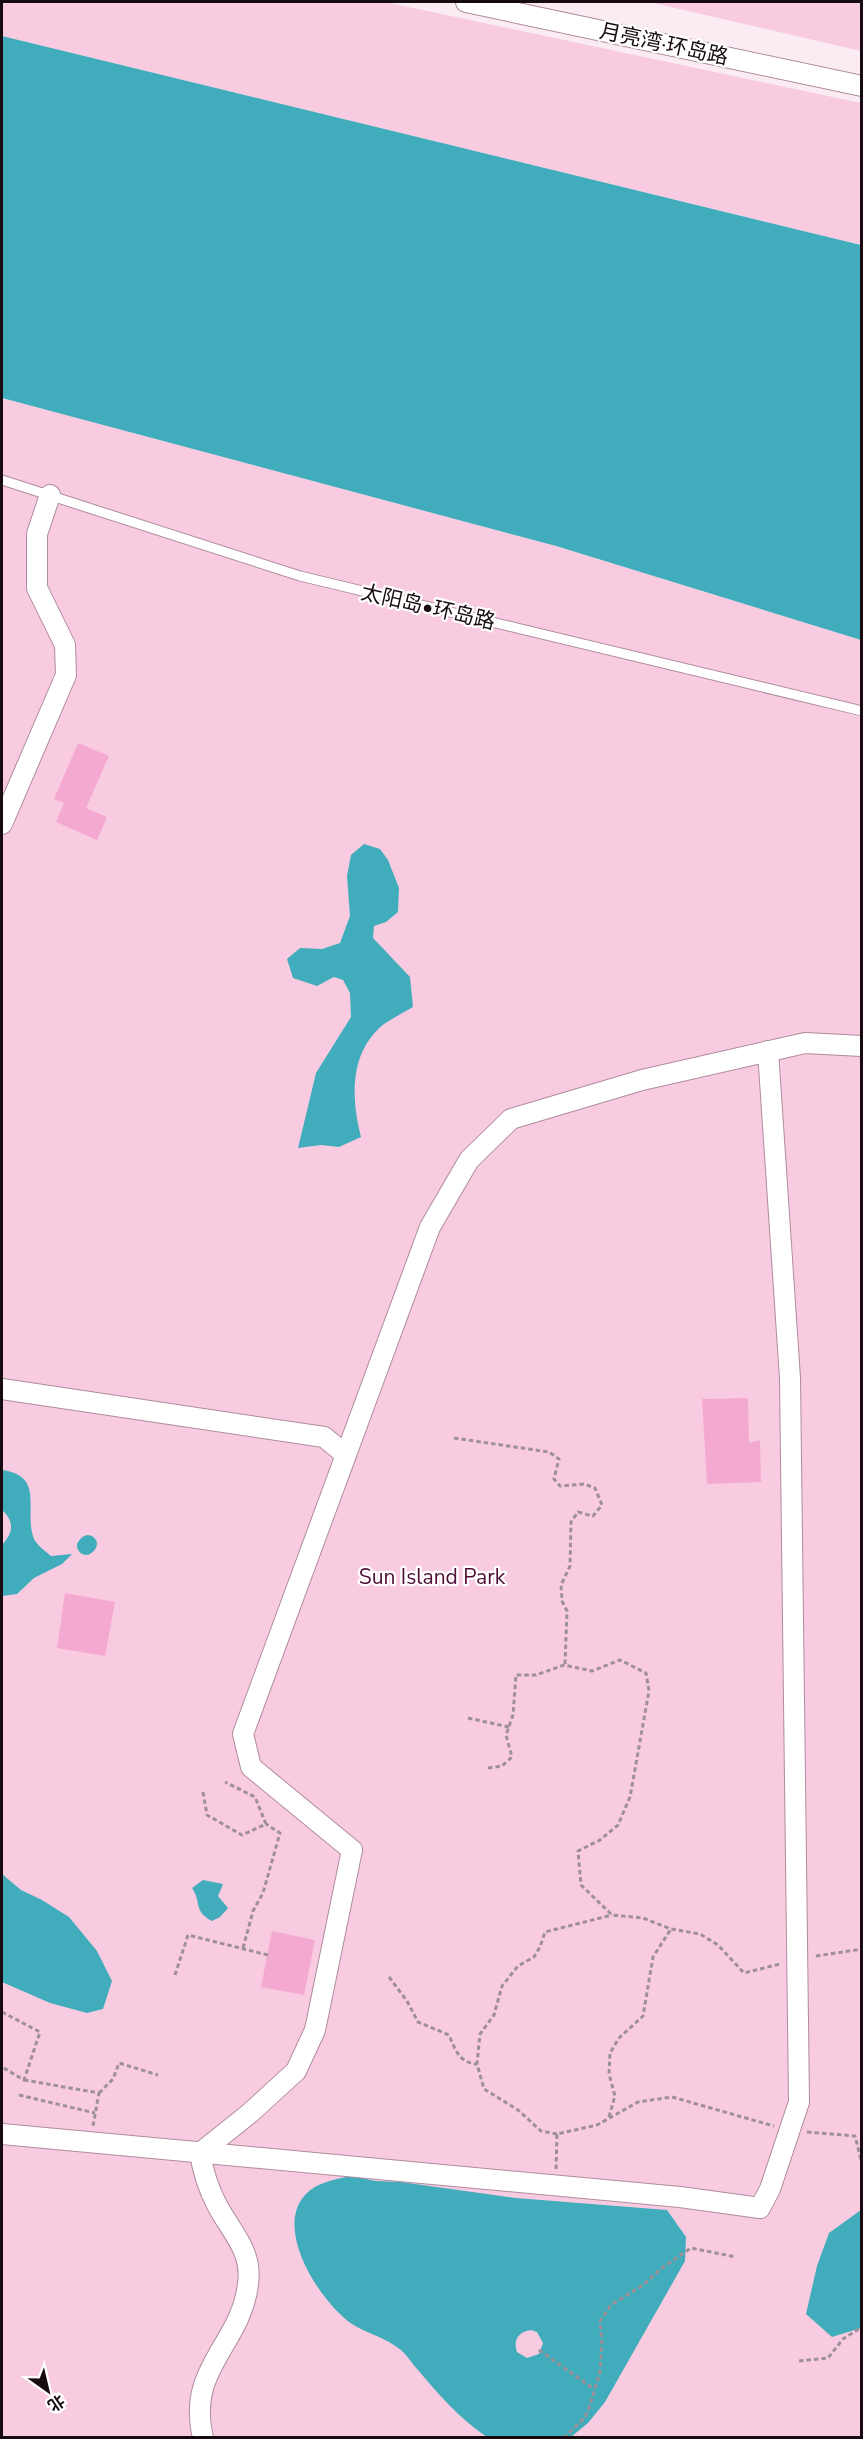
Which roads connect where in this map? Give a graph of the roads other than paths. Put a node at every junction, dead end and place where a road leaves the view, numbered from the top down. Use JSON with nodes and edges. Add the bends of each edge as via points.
{"nodes":[{"id":1,"x":466,"y":2,"type":"edge"},
{"id":2,"x":861,"y":86,"type":"edge"},
{"id":3,"x":2,"y":480,"type":"edge"},
{"id":4,"x":50,"y":495,"type":"junction"},
{"id":5,"x":861,"y":711,"type":"edge"},
{"id":6,"x":2,"y":824,"type":"edge"},
{"id":7,"x":861,"y":1046,"type":"edge"},
{"id":8,"x":768,"y":1051,"type":"junction"},
{"id":9,"x":2,"y":1389,"type":"edge"},
{"id":10,"x":346,"y":1455,"type":"junction"},
{"id":11,"x":2,"y":2134,"type":"edge"},
{"id":12,"x":200,"y":2153,"type":"junction"},
{"id":13,"x":203,"y":2438,"type":"edge"}],
"edges":[{"from":1,"to":2,"type":"street","name":"月亮湾·环岛路"},
{"from":3,"to":4,"type":"lane","name":"太阳岛•环岛路"},
{"from":4,"to":5,"type":"lane","name":"太阳岛•环岛路","via":[[300,576]]},
{"from":4,"to":6,"type":"street","via":[[37,534],[37,588],[65,645],[66,675]]},
{"from":7,"to":8,"type":"street","via":[[805,1043]]},
{"from":8,"to":10,"type":"street","via":[[612,1088],[511,1119],[469,1160],[430,1227]]},
{"from":8,"to":12,"type":"street","via":[[790,1378],[799,2102],[770,2189],[760,2208]]},
{"from":9,"to":10,"type":"street","via":[[324,1437]]},
{"from":10,"to":12,"type":"street","via":[[243,1734],[251,1767],[352,1850],[315,2030],[296,2071]]},
{"from":11,"to":12,"type":"street"},
{"from":12,"to":13,"type":"street","via":[[211,2193],[243,2245],[249,2263],[242,2308],[208,2370],[202,2389],[198,2408]]}]}
